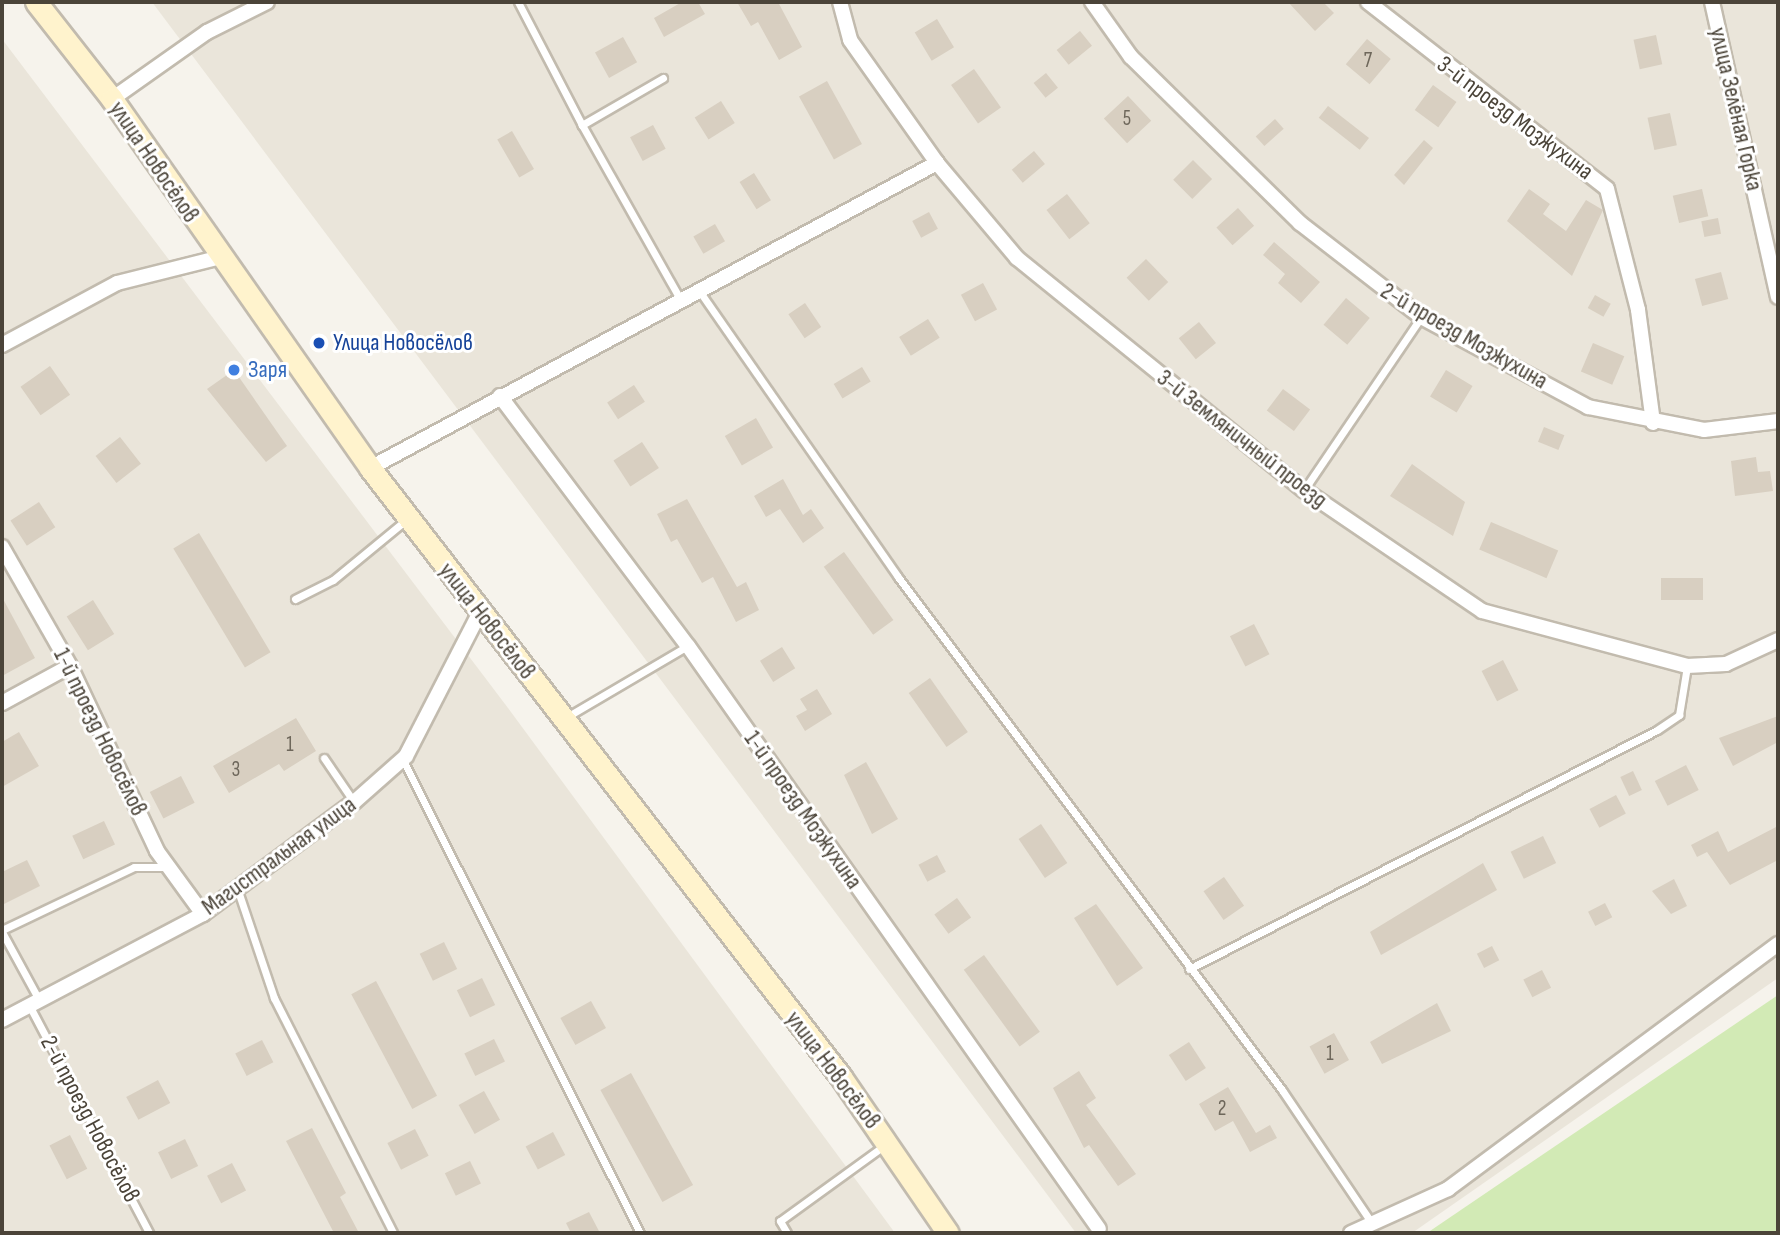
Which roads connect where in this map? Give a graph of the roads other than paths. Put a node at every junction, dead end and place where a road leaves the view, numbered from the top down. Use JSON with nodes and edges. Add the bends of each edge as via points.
{"nodes":[{"id":1,"x":36,"y":2,"type":"edge"},
{"id":2,"x":267,"y":2,"type":"edge"},
{"id":3,"x":518,"y":2,"type":"edge"},
{"id":4,"x":840,"y":2,"type":"edge"},
{"id":5,"x":1092,"y":2,"type":"edge"},
{"id":6,"x":1368,"y":2,"type":"edge"},
{"id":7,"x":1712,"y":2,"type":"edge"},
{"id":8,"x":663,"y":78,"type":"dead end"},
{"id":9,"x":112,"y":99,"type":"junction"},
{"id":10,"x":582,"y":125,"type":"junction"},
{"id":11,"x":937,"y":163,"type":"junction"},
{"id":12,"x":217,"y":258,"type":"junction"},
{"id":13,"x":700,"y":292,"type":"junction"},
{"id":14,"x":1778,"y":297,"type":"edge"},
{"id":15,"x":681,"y":302,"type":"junction"},
{"id":16,"x":1421,"y":317,"type":"junction"},
{"id":17,"x":2,"y":345,"type":"edge"},
{"id":18,"x":500,"y":396,"type":"junction"},
{"id":19,"x":1778,"y":421,"type":"edge"},
{"id":20,"x":1653,"y":423,"type":"junction"},
{"id":21,"x":370,"y":468,"type":"junction"},
{"id":22,"x":1304,"y":489,"type":"junction"},
{"id":23,"x":408,"y":519,"type":"junction"},
{"id":24,"x":2,"y":547,"type":"edge"},
{"id":25,"x":295,"y":599,"type":"dead end"},
{"id":26,"x":479,"y":614,"type":"junction"},
{"id":27,"x":1778,"y":640,"type":"edge"},
{"id":28,"x":688,"y":646,"type":"junction"},
{"id":29,"x":70,"y":666,"type":"junction"},
{"id":30,"x":1688,"y":666,"type":"junction"},
{"id":31,"x":2,"y":703,"type":"edge"},
{"id":32,"x":564,"y":719,"type":"junction"},
{"id":33,"x":324,"y":758,"type":"dead end"},
{"id":34,"x":403,"y":760,"type":"junction"},
{"id":35,"x":354,"y":802,"type":"junction"},
{"id":36,"x":169,"y":867,"type":"junction"},
{"id":37,"x":238,"y":891,"type":"junction"},
{"id":38,"x":203,"y":914,"type":"junction"},
{"id":39,"x":2,"y":931,"type":"edge"},
{"id":40,"x":1778,"y":944,"type":"edge"},
{"id":41,"x":1189,"y":969,"type":"junction"},
{"id":42,"x":34,"y":1002,"type":"junction"},
{"id":43,"x":2,"y":1020,"type":"edge"},
{"id":44,"x":888,"y":1143,"type":"junction"},
{"id":45,"x":1371,"y":1222,"type":"junction"},
{"id":46,"x":1099,"y":1229,"type":"dead end"},
{"id":47,"x":149,"y":1233,"type":"edge"},
{"id":48,"x":393,"y":1233,"type":"edge"},
{"id":49,"x":640,"y":1233,"type":"edge"},
{"id":50,"x":787,"y":1233,"type":"edge"},
{"id":51,"x":947,"y":1233,"type":"edge"},
{"id":52,"x":1351,"y":1233,"type":"edge"}],
"edges":[{"from":1,"to":9,"type":"street","name":"улица Новосёлов"},
{"from":2,"to":9,"type":"street","via":[[207,32]]},
{"from":3,"to":10,"type":"lane"},
{"from":4,"to":11,"type":"street","name":"3-й Земляничный проезд","via":[[850,40]]},
{"from":5,"to":16,"type":"street","name":"2-й проезд Мозжухина","via":[[1132,57],[1300,223]]},
{"from":6,"to":20,"type":"street","name":"3-й проезд Мозжухина","via":[[1607,189],[1638,310]]},
{"from":7,"to":14,"type":"street","name":"улица Зелёная Горка"},
{"from":8,"to":10,"type":"lane"},
{"from":9,"to":12,"type":"street","name":"улица Новосёлов"},
{"from":10,"to":15,"type":"lane"},
{"from":11,"to":13,"type":"street"},
{"from":11,"to":22,"type":"street","name":"3-й Земляничный проезд","via":[[1017,258]]},
{"from":12,"to":17,"type":"street","via":[[117,282]]},
{"from":12,"to":21,"type":"street","name":"улица Новосёлов"},
{"from":13,"to":15,"type":"street"},
{"from":13,"to":41,"type":"lane","via":[[898,577]]},
{"from":15,"to":18,"type":"street"},
{"from":16,"to":20,"type":"street","name":"2-й проезд Мозжухина","via":[[1588,407]]},
{"from":16,"to":22,"type":"lane"},
{"from":18,"to":21,"type":"street"},
{"from":18,"to":28,"type":"street","name":"1-й проезд Мозжухина"},
{"from":19,"to":20,"type":"street","name":"2-й проезд Мозжухина","via":[[1704,430]]},
{"from":21,"to":23,"type":"street","name":"улица Новосёлов"},
{"from":22,"to":30,"type":"street","name":"3-й Земляничный проезд","via":[[1482,611]]},
{"from":23,"to":25,"type":"lane","via":[[333,580]]},
{"from":23,"to":26,"type":"street","name":"улица Новосёлов"},
{"from":24,"to":29,"type":"street","name":"1-й проезд Новосёлов"},
{"from":26,"to":32,"type":"street","name":"улица Новосёлов"},
{"from":26,"to":34,"type":"street","name":"Магистральная улица"},
{"from":27,"to":30,"type":"street","name":"3-й Земляничный проезд","via":[[1726,664]]},
{"from":28,"to":32,"type":"lane"},
{"from":28,"to":46,"type":"street","name":"1-й проезд Мозжухина"},
{"from":29,"to":31,"type":"street"},
{"from":29,"to":36,"type":"street","name":"1-й проезд Новосёлов"},
{"from":30,"to":41,"type":"lane","via":[[1679,715],[1657,730]]},
{"from":32,"to":44,"type":"street","name":"улица Новосёлов"},
{"from":33,"to":35,"type":"lane"},
{"from":34,"to":35,"type":"street","name":"Магистральная улица"},
{"from":34,"to":49,"type":"lane"},
{"from":35,"to":37,"type":"street","name":"Магистральная улица"},
{"from":36,"to":38,"type":"street","name":"1-й проезд Новосёлов"},
{"from":36,"to":39,"type":"lane","via":[[134,867]]},
{"from":37,"to":38,"type":"street","name":"Магистральная улица"},
{"from":37,"to":48,"type":"lane","via":[[274,998]]},
{"from":38,"to":42,"type":"street","name":"Магистральная улица"},
{"from":39,"to":42,"type":"lane","name":"2-й проезд Новосёлов"},
{"from":40,"to":45,"type":"street","via":[[1448,1189]]},
{"from":41,"to":45,"type":"lane"},
{"from":42,"to":43,"type":"street","name":"Магистральная улица"},
{"from":42,"to":47,"type":"lane","name":"2-й проезд Новосёлов"},
{"from":44,"to":50,"type":"lane","via":[[780,1222]]},
{"from":44,"to":51,"type":"street","name":"улица Новосёлов"},
{"from":45,"to":52,"type":"street"}]}
